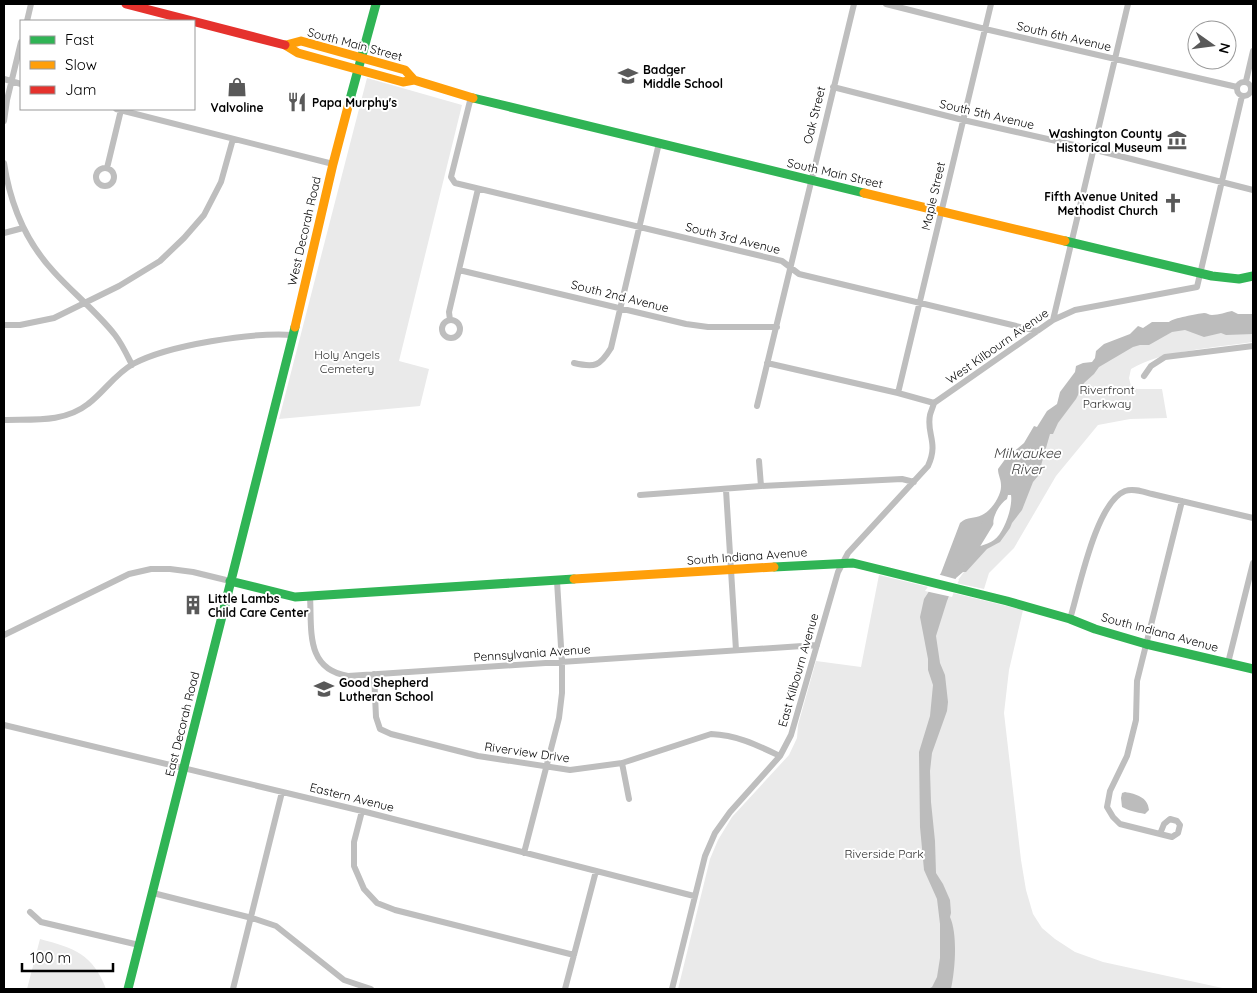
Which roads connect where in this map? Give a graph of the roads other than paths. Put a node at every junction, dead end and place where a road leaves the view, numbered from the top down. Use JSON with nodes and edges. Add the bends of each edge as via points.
{"nodes":[{"id":1,"x":31,"y":4,"type":"edge"},
{"id":2,"x":126,"y":4,"type":"edge"},
{"id":3,"x":376,"y":4,"type":"edge"},
{"id":4,"x":854,"y":4,"type":"edge"},
{"id":5,"x":886,"y":4,"type":"edge"},
{"id":6,"x":991,"y":4,"type":"edge"},
{"id":7,"x":1128,"y":4,"type":"edge"},
{"id":8,"x":27,"y":20,"type":"edge"},
{"id":9,"x":188,"y":20,"type":"edge"},
{"id":10,"x":195,"y":22,"type":"edge"},
{"id":11,"x":985,"y":29,"type":"junction"},
{"id":12,"x":286,"y":45,"type":"junction"},
{"id":13,"x":20,"y":46,"type":"edge"},
{"id":14,"x":1253,"y":51,"type":"edge"},
{"id":15,"x":360,"y":57,"type":"junction"},
{"id":16,"x":1114,"y":59,"type":"junction"},
{"id":17,"x":357,"y":70,"type":"junction"},
{"id":18,"x":4,"y":79,"type":"edge"},
{"id":19,"x":414,"y":80,"type":"junction"},
{"id":20,"x":12,"y":81,"type":"junction"},
{"id":21,"x":1246,"y":82,"type":"junction"},
{"id":22,"x":20,"y":84,"type":"edge"},
{"id":23,"x":833,"y":87,"type":"junction"},
{"id":24,"x":1237,"y":87,"type":"junction"},
{"id":25,"x":1252,"y":91,"type":"edge"},
{"id":26,"x":1242,"y":96,"type":"junction"},
{"id":27,"x":471,"y":97,"type":"junction"},
{"id":28,"x":119,"y":110,"type":"edge"},
{"id":29,"x":123,"y":110,"type":"edge"},
{"id":30,"x":963,"y":120,"type":"junction"},
{"id":31,"x":4,"y":121,"type":"edge"},
{"id":32,"x":233,"y":139,"type":"junction"},
{"id":33,"x":659,"y":143,"type":"junction"},
{"id":34,"x":1092,"y":149,"type":"junction"},
{"id":35,"x":4,"y":162,"type":"edge"},
{"id":36,"x":333,"y":164,"type":"junction"},
{"id":37,"x":107,"y":168,"type":"dead end"},
{"id":38,"x":810,"y":181,"type":"junction"},
{"id":39,"x":1221,"y":182,"type":"junction"},
{"id":40,"x":478,"y":189,"type":"junction"},
{"id":41,"x":1253,"y":190,"type":"edge"},
{"id":42,"x":941,"y":211,"type":"junction"},
{"id":43,"x":639,"y":227,"type":"junction"},
{"id":44,"x":23,"y":228,"type":"junction"},
{"id":45,"x":4,"y":233,"type":"edge"},
{"id":46,"x":1071,"y":242,"type":"junction"},
{"id":47,"x":790,"y":268,"type":"junction"},
{"id":48,"x":459,"y":270,"type":"junction"},
{"id":49,"x":1201,"y":274,"type":"junction"},
{"id":50,"x":1253,"y":276,"type":"edge"},
{"id":51,"x":84,"y":304,"type":"junction"},
{"id":52,"x":920,"y":304,"type":"junction"},
{"id":53,"x":620,"y":308,"type":"junction"},
{"id":54,"x":450,"y":320,"type":"dead end"},
{"id":55,"x":1053,"y":320,"type":"junction"},
{"id":56,"x":4,"y":325,"type":"edge"},
{"id":57,"x":777,"y":327,"type":"junction"},
{"id":58,"x":1037,"y":331,"type":"junction"},
{"id":59,"x":293,"y":335,"type":"junction"},
{"id":60,"x":1253,"y":346,"type":"edge"},
{"id":61,"x":574,"y":363,"type":"dead end"},
{"id":62,"x":767,"y":364,"type":"junction"},
{"id":63,"x":132,"y":365,"type":"junction"},
{"id":64,"x":1144,"y":376,"type":"dead end"},
{"id":65,"x":898,"y":393,"type":"junction"},
{"id":66,"x":934,"y":404,"type":"junction"},
{"id":67,"x":757,"y":406,"type":"dead end"},
{"id":68,"x":4,"y":420,"type":"edge"},
{"id":69,"x":759,"y":461,"type":"dead end"},
{"id":70,"x":259,"y":465,"type":"joint"},
{"id":71,"x":914,"y":482,"type":"junction"},
{"id":72,"x":761,"y":486,"type":"junction"},
{"id":73,"x":726,"y":490,"type":"junction"},
{"id":74,"x":640,"y":495,"type":"dead end"},
{"id":75,"x":1182,"y":501,"type":"junction"},
{"id":76,"x":1253,"y":518,"type":"edge"},
{"id":77,"x":842,"y":563,"type":"junction"},
{"id":78,"x":1253,"y":563,"type":"edge"},
{"id":79,"x":732,"y":569,"type":"junction"},
{"id":80,"x":230,"y":581,"type":"junction"},
{"id":81,"x":557,"y":581,"type":"junction"},
{"id":82,"x":310,"y":596,"type":"junction"},
{"id":83,"x":1070,"y":619,"type":"junction"},
{"id":84,"x":4,"y":635,"type":"edge"},
{"id":85,"x":1146,"y":644,"type":"junction"},
{"id":86,"x":817,"y":645,"type":"junction"},
{"id":87,"x":736,"y":650,"type":"junction"},
{"id":88,"x":562,"y":663,"type":"junction"},
{"id":89,"x":1228,"y":663,"type":"junction"},
{"id":90,"x":1253,"y":669,"type":"edge"},
{"id":91,"x":374,"y":674,"type":"junction"},
{"id":92,"x":4,"y":725,"type":"edge"},
{"id":93,"x":780,"y":756,"type":"junction"},
{"id":94,"x":622,"y":763,"type":"junction"},
{"id":95,"x":546,"y":766,"type":"junction"},
{"id":96,"x":183,"y":768,"type":"junction"},
{"id":97,"x":282,"y":792,"type":"junction"},
{"id":98,"x":629,"y":799,"type":"dead end"},
{"id":99,"x":362,"y":811,"type":"junction"},
{"id":100,"x":1160,"y":834,"type":"dead end"},
{"id":101,"x":524,"y":853,"type":"junction"},
{"id":102,"x":596,"y":871,"type":"junction"},
{"id":103,"x":153,"y":893,"type":"junction"},
{"id":104,"x":694,"y":896,"type":"junction"},
{"id":105,"x":30,"y":912,"type":"dead end"},
{"id":106,"x":252,"y":918,"type":"junction"},
{"id":107,"x":139,"y":945,"type":"junction"},
{"id":108,"x":574,"y":955,"type":"junction"},
{"id":109,"x":128,"y":989,"type":"edge"},
{"id":110,"x":233,"y":989,"type":"edge"},
{"id":111,"x":371,"y":989,"type":"edge"},
{"id":112,"x":565,"y":989,"type":"edge"},
{"id":113,"x":672,"y":989,"type":"edge"}],
"edges":[{"from":1,"to":8,"type":"street"},
{"from":2,"to":9,"type":"street","name":"South Main Street"},
{"from":3,"to":15,"type":"street","name":"West Decorah Road"},
{"from":4,"to":23,"type":"street","name":"Oak Street"},
{"from":5,"to":11,"type":"street","name":"South 6th Avenue"},
{"from":6,"to":11,"type":"street","name":"Maple Street"},
{"from":7,"to":16,"type":"street"},
{"from":10,"to":12,"type":"street","name":"South Main Street"},
{"from":11,"to":16,"type":"street","name":"South 6th Avenue"},
{"from":11,"to":30,"type":"street","name":"Maple Street"},
{"from":12,"to":15,"type":"street","name":"South Main Street","via":[[301,41]]},
{"from":12,"to":17,"type":"street","name":"South Main Street","via":[[298,54]]},
{"from":13,"to":20,"type":"street"},
{"from":14,"to":21,"type":"street"},
{"from":15,"to":17,"type":"street","name":"West Decorah Road"},
{"from":15,"to":19,"type":"street","name":"South Main Street","via":[[405,70]]},
{"from":16,"to":24,"type":"street","name":"South 6th Avenue"},
{"from":16,"to":34,"type":"street"},
{"from":17,"to":19,"type":"street","name":"South Main Street","via":[[403,82]]},
{"from":17,"to":36,"type":"street","name":"West Decorah Road"},
{"from":18,"to":20,"type":"street"},
{"from":19,"to":27,"type":"street","name":"South Main Street"},
{"from":20,"to":22,"type":"street"},
{"from":20,"to":31,"type":"street"},
{"from":21,"to":24,"type":"street","via":[[1240,82]]},
{"from":21,"to":25,"type":"street"},
{"from":23,"to":30,"type":"street","name":"South 5th Avenue"},
{"from":23,"to":38,"type":"street","name":"Oak Street"},
{"from":24,"to":26,"type":"street"},
{"from":25,"to":26,"type":"street"},
{"from":26,"to":39,"type":"street"},
{"from":27,"to":33,"type":"street","name":"South Main Street"},
{"from":27,"to":40,"type":"street","name":"South 3rd Avenue","via":[[451,178],[455,183]]},
{"from":28,"to":37,"type":"street"},
{"from":29,"to":32,"type":"street"},
{"from":30,"to":34,"type":"street","name":"South 5th Avenue"},
{"from":30,"to":42,"type":"street","name":"Maple Street"},
{"from":32,"to":36,"type":"street"},
{"from":32,"to":51,"type":"street","via":[[221,182],[204,215],[184,238],[160,261]]},
{"from":33,"to":38,"type":"street","name":"South Main Street"},
{"from":33,"to":43,"type":"street"},
{"from":34,"to":39,"type":"street","name":"South 5th Avenue"},
{"from":34,"to":46,"type":"street"},
{"from":35,"to":44,"type":"street","via":[[9,190]]},
{"from":36,"to":59,"type":"street","name":"West Decorah Road"},
{"from":38,"to":42,"type":"street","name":"South Main Street"},
{"from":38,"to":47,"type":"street","name":"Oak Street"},
{"from":39,"to":41,"type":"street","name":"South 5th Avenue"},
{"from":39,"to":49,"type":"street"},
{"from":40,"to":43,"type":"street","name":"South 3rd Avenue"},
{"from":40,"to":48,"type":"street"},
{"from":42,"to":46,"type":"street","name":"South Main Street"},
{"from":42,"to":52,"type":"street","name":"Maple Street"},
{"from":43,"to":47,"type":"street","name":"South 3rd Avenue","via":[[782,261]]},
{"from":43,"to":53,"type":"street"},
{"from":44,"to":45,"type":"street"},
{"from":44,"to":51,"type":"street","via":[[42,258]]},
{"from":46,"to":49,"type":"street","name":"South Main Street"},
{"from":46,"to":55,"type":"street"},
{"from":47,"to":52,"type":"street","name":"South 3rd Avenue","via":[[799,274]]},
{"from":47,"to":57,"type":"street","name":"Oak Street"},
{"from":48,"to":53,"type":"street","name":"South 2nd Avenue"},
{"from":48,"to":54,"type":"street"},
{"from":49,"to":50,"type":"street","name":"South Main Street","via":[[1239,278]]},
{"from":49,"to":55,"type":"street","name":"West Kilbourn Avenue","via":[[1197,287],[1075,310]]},
{"from":51,"to":56,"type":"street","via":[[54,318]]},
{"from":51,"to":63,"type":"street","via":[[115,334]]},
{"from":52,"to":58,"type":"street","name":"South 3rd Avenue"},
{"from":52,"to":65,"type":"street","name":"Maple Street"},
{"from":53,"to":57,"type":"street","name":"South 2nd Avenue","via":[[708,327]]},
{"from":53,"to":61,"type":"street","via":[[611,348],[603,362],[589,367]]},
{"from":55,"to":58,"type":"street","name":"West Kilbourn Avenue"},
{"from":57,"to":62,"type":"street","name":"Oak Street"},
{"from":58,"to":66,"type":"street","name":"West Kilbourn Avenue"},
{"from":59,"to":63,"type":"street","via":[[218,341],[160,354]]},
{"from":59,"to":70,"type":"street","name":"West Decorah Road"},
{"from":60,"to":64,"type":"street","via":[[1165,357],[1151,366]]},
{"from":62,"to":65,"type":"street"},
{"from":62,"to":67,"type":"street","name":"Oak Street"},
{"from":63,"to":68,"type":"street","via":[[87,405],[74,412],[51,419]]},
{"from":65,"to":66,"type":"street"},
{"from":66,"to":71,"type":"street","name":"East Kilbourn Avenue","via":[[930,415],[932,457]]},
{"from":69,"to":72,"type":"street"},
{"from":70,"to":80,"type":"street","name":"East Decorah Road"},
{"from":71,"to":72,"type":"street","via":[[902,479]]},
{"from":71,"to":77,"type":"street","name":"East Kilbourn Avenue"},
{"from":72,"to":73,"type":"street"},
{"from":73,"to":74,"type":"street"},
{"from":73,"to":79,"type":"street"},
{"from":75,"to":76,"type":"street"},
{"from":75,"to":83,"type":"street","via":[[1136,490],[1116,497],[1093,539]]},
{"from":75,"to":85,"type":"street"},
{"from":77,"to":79,"type":"street","name":"South Indiana Avenue"},
{"from":77,"to":83,"type":"street","name":"South Indiana Avenue","via":[[960,589]]},
{"from":77,"to":86,"type":"street","name":"East Kilbourn Avenue"},
{"from":78,"to":89,"type":"street"},
{"from":79,"to":81,"type":"street","name":"South Indiana Avenue"},
{"from":79,"to":87,"type":"street"},
{"from":80,"to":82,"type":"street","name":"South Indiana Avenue","via":[[283,595]]},
{"from":80,"to":84,"type":"street","via":[[192,572],[151,569],[130,574]]},
{"from":80,"to":96,"type":"street","name":"East Decorah Road"},
{"from":81,"to":82,"type":"street","name":"South Indiana Avenue"},
{"from":81,"to":88,"type":"street"},
{"from":82,"to":91,"type":"street","name":"Pennsylvania Avenue","via":[[312,640],[325,667],[348,676]]},
{"from":83,"to":85,"type":"street","name":"South Indiana Avenue"},
{"from":85,"to":89,"type":"street","name":"South Indiana Avenue"},
{"from":85,"to":100,"type":"street","via":[[1137,681],[1136,720],[1127,756],[1110,792],[1107,807],[1120,824]]},
{"from":86,"to":87,"type":"street","name":"Pennsylvania Avenue"},
{"from":86,"to":93,"type":"street","name":"East Kilbourn Avenue","via":[[791,735]]},
{"from":87,"to":88,"type":"street","name":"Pennsylvania Avenue"},
{"from":88,"to":91,"type":"street","name":"Pennsylvania Avenue"},
{"from":88,"to":95,"type":"street","via":[[559,718]]},
{"from":89,"to":90,"type":"street","name":"South Indiana Avenue"},
{"from":91,"to":95,"type":"street","name":"Riverview Drive","via":[[378,731],[478,756]]},
{"from":92,"to":96,"type":"street","name":"Eastern Avenue"},
{"from":93,"to":94,"type":"street","name":"Riverview Drive","via":[[738,738],[711,734]]},
{"from":93,"to":104,"type":"street","name":"East Kilbourn Avenue","via":[[715,833]]},
{"from":94,"to":95,"type":"street","name":"Riverview Drive","via":[[570,770]]},
{"from":94,"to":98,"type":"street"},
{"from":95,"to":101,"type":"street"},
{"from":96,"to":97,"type":"street","name":"Eastern Avenue"},
{"from":96,"to":103,"type":"street","name":"East Decorah Road"},
{"from":97,"to":99,"type":"street","name":"Eastern Avenue"},
{"from":97,"to":106,"type":"street"},
{"from":99,"to":101,"type":"street","name":"Eastern Avenue"},
{"from":99,"to":108,"type":"street","via":[[354,842],[354,866],[364,889],[376,903]]},
{"from":101,"to":102,"type":"street","name":"Eastern Avenue"},
{"from":102,"to":104,"type":"street","name":"Eastern Avenue"},
{"from":102,"to":108,"type":"street"},
{"from":103,"to":106,"type":"street"},
{"from":103,"to":107,"type":"street","name":"East Decorah Road"},
{"from":104,"to":113,"type":"street","name":"East Kilbourn Avenue"},
{"from":105,"to":107,"type":"street","via":[[41,922]]},
{"from":106,"to":110,"type":"street"},
{"from":106,"to":111,"type":"street","via":[[276,926],[344,980]]},
{"from":107,"to":109,"type":"street","name":"East Decorah Road"},
{"from":108,"to":112,"type":"street"}]}
